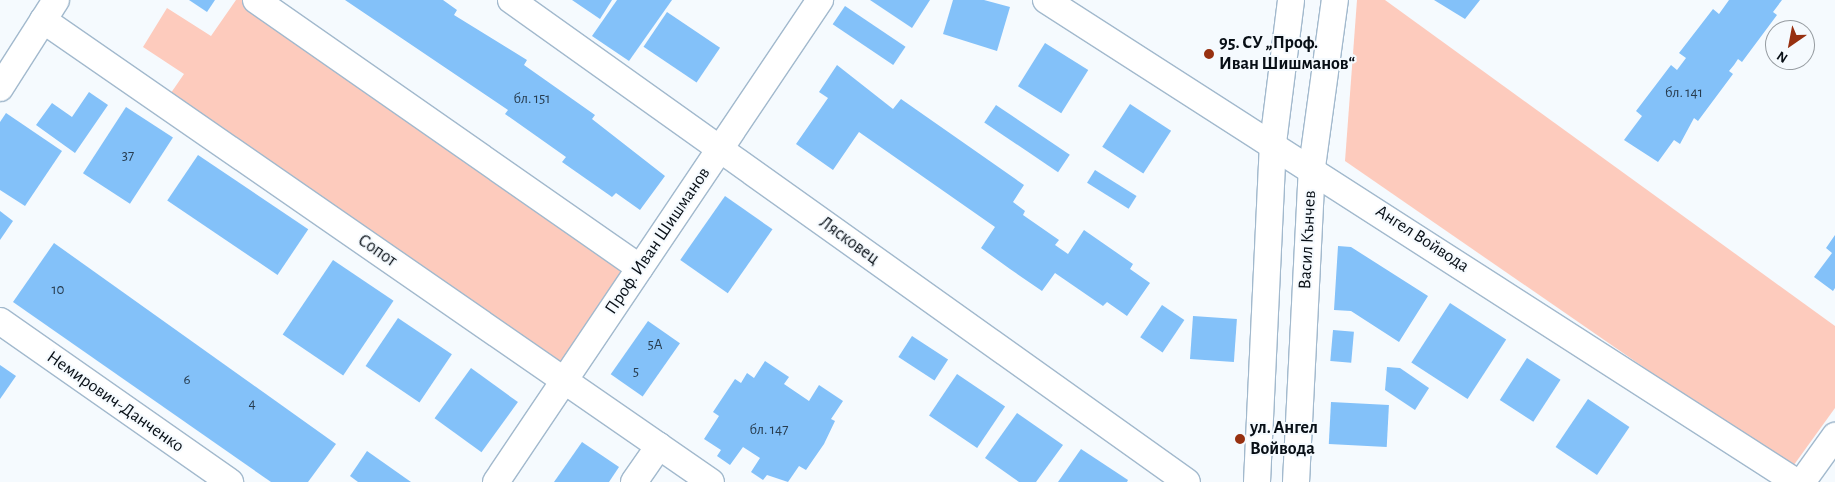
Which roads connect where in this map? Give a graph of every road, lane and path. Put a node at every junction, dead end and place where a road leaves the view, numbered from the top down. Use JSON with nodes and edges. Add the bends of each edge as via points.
{"nodes":[{"id":1,"x":256,"y":0,"type":"edge"},
{"id":2,"x":511,"y":0,"type":"edge"},
{"id":3,"x":820,"y":0,"type":"edge"},
{"id":4,"x":1046,"y":0,"type":"edge"},
{"id":5,"x":1292,"y":0,"type":"edge"},
{"id":6,"x":1335,"y":0,"type":"edge"},
{"id":7,"x":49,"y":10,"type":"edge"},
{"id":8,"x":0,"y":88,"type":"edge"},
{"id":9,"x":1274,"y":143,"type":"junction"},
{"id":10,"x":720,"y":149,"type":"junction"},
{"id":11,"x":1312,"y":167,"type":"junction"},
{"id":12,"x":640,"y":268,"type":"junction"},
{"id":13,"x":0,"y":322,"type":"edge"},
{"id":14,"x":564,"y":381,"type":"junction"},
{"id":15,"x":1835,"y":436,"type":"edge"},
{"id":16,"x":658,"y":446,"type":"junction"},
{"id":17,"x":230,"y":482,"type":"edge"},
{"id":18,"x":496,"y":482,"type":"edge"},
{"id":19,"x":634,"y":482,"type":"edge"},
{"id":20,"x":711,"y":482,"type":"edge"},
{"id":21,"x":1187,"y":482,"type":"edge"},
{"id":22,"x":1256,"y":482,"type":"edge"},
{"id":23,"x":1296,"y":482,"type":"edge"},
{"id":24,"x":1796,"y":482,"type":"edge"},
{"id":25,"x":1802,"y":482,"type":"edge"}],
"edges":[{"from":1,"to":12,"type":"street"},
{"from":2,"to":10,"type":"street","name":"Лясковец"},
{"from":3,"to":10,"type":"street","name":"Проф. Иван Шишманов"},
{"from":4,"to":9,"type":"street","name":"Ангел Войвода"},
{"from":5,"to":9,"type":"street"},
{"from":6,"to":11,"type":"street","name":"Васил Кънчев"},
{"from":7,"to":8,"type":"street"},
{"from":7,"to":14,"type":"street","name":"Сопот"},
{"from":9,"to":11,"type":"street","name":"Ангел Войвода"},
{"from":9,"to":22,"type":"street"},
{"from":10,"to":12,"type":"street","name":"Проф. Иван Шишманов"},
{"from":10,"to":21,"type":"street","name":"Лясковец"},
{"from":11,"to":23,"type":"street","name":"Васил Кънчев"},
{"from":11,"to":24,"type":"street","name":"Ангел Войвода"},
{"from":12,"to":14,"type":"street","name":"Проф. Иван Шишманов"},
{"from":13,"to":17,"type":"street","name":"Немирович-Данченко"},
{"from":14,"to":16,"type":"street","name":"Сопот"},
{"from":14,"to":18,"type":"street","name":"Проф. Иван Шишманов"},
{"from":15,"to":25,"type":"street"},
{"from":16,"to":19,"type":"street"},
{"from":16,"to":20,"type":"street","name":"Сопот"}]}
